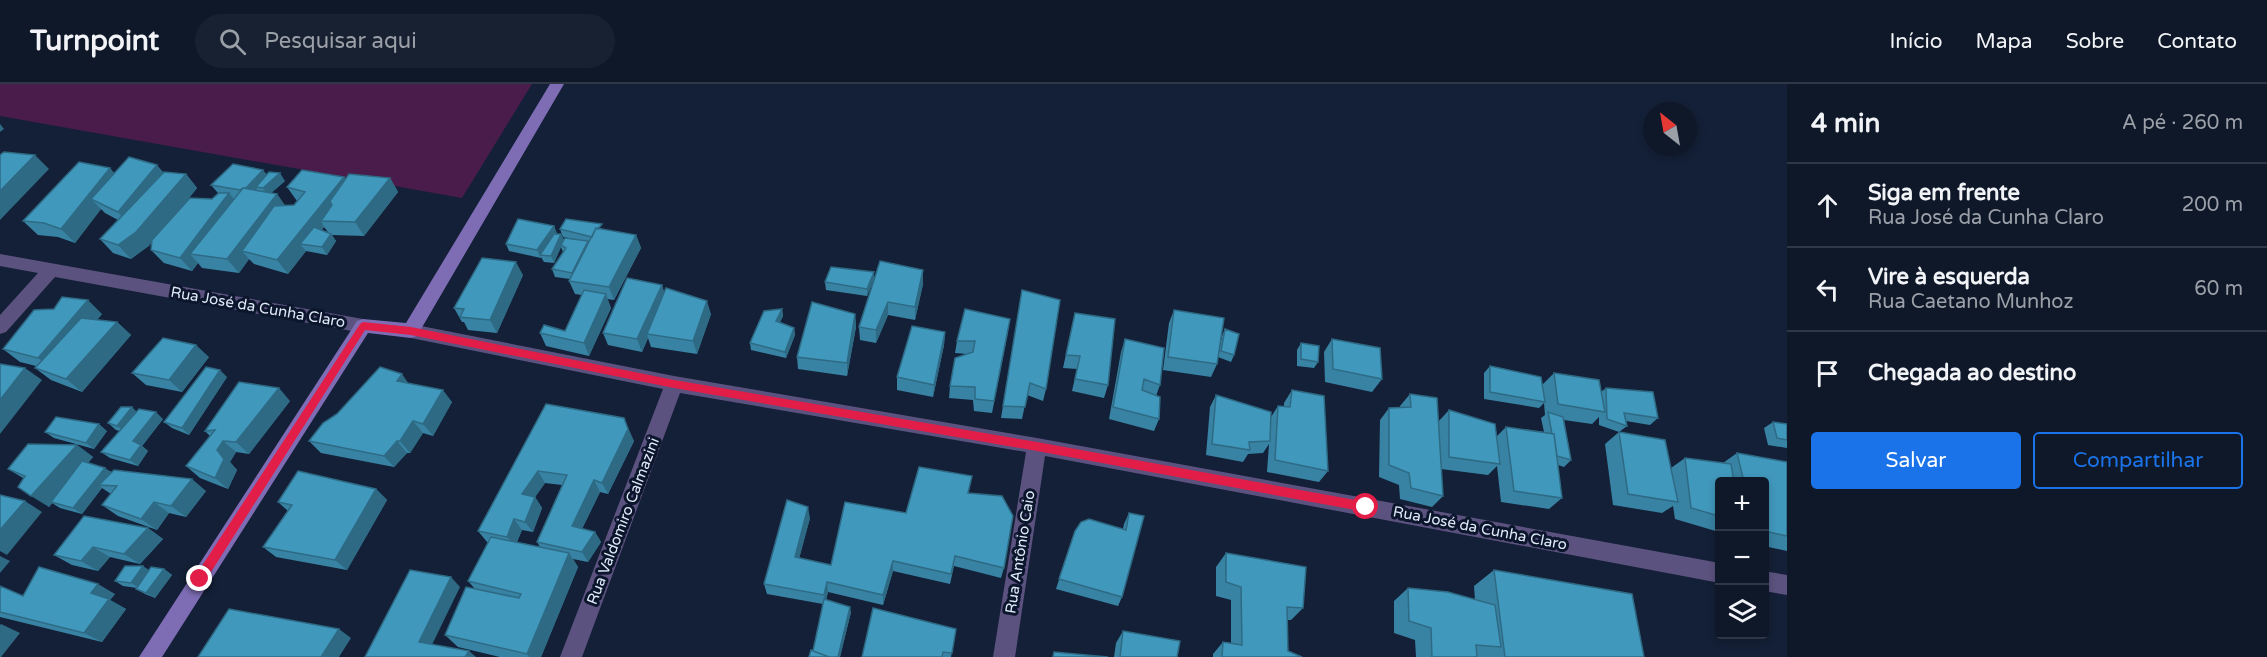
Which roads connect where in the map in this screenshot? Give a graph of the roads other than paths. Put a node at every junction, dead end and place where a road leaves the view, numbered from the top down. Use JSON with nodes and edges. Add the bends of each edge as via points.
{"nodes":[{"id":1,"x":557,"y":84,"type":"edge"},
{"id":2,"x":0,"y":260,"type":"edge"},
{"id":3,"x":51,"y":270,"type":"junction"},
{"id":4,"x":363,"y":326,"type":"junction"},
{"id":5,"x":0,"y":327,"type":"edge"},
{"id":6,"x":411,"y":331,"type":"junction"},
{"id":7,"x":674,"y":384,"type":"junction"},
{"id":8,"x":1037,"y":446,"type":"junction"},
{"id":9,"x":1715,"y":572,"type":"edge"},
{"id":10,"x":1769,"y":582,"type":"edge"},
{"id":11,"x":1787,"y":585,"type":"edge"},
{"id":12,"x":150,"y":657,"type":"edge"},
{"id":13,"x":571,"y":657,"type":"edge"},
{"id":14,"x":1004,"y":657,"type":"edge"}],
"edges":[{"from":1,"to":6,"type":"street"},
{"from":2,"to":3,"type":"street","name":"Rua José da Cunha Claro"},
{"from":3,"to":4,"type":"street","name":"Rua José da Cunha Claro"},
{"from":3,"to":5,"type":"street"},
{"from":4,"to":6,"type":"street","name":"Rua José da Cunha Claro"},
{"from":4,"to":12,"type":"street"},
{"from":6,"to":7,"type":"street","name":"Rua José da Cunha Claro"},
{"from":7,"to":8,"type":"street","name":"Rua José da Cunha Claro"},
{"from":7,"to":13,"type":"street","name":"Rua Valdomiro Calmazini"},
{"from":8,"to":9,"type":"street","name":"Rua José da Cunha Claro"},
{"from":8,"to":14,"type":"street","name":"Rua Antônio Caio"},
{"from":10,"to":11,"type":"street"}]}
